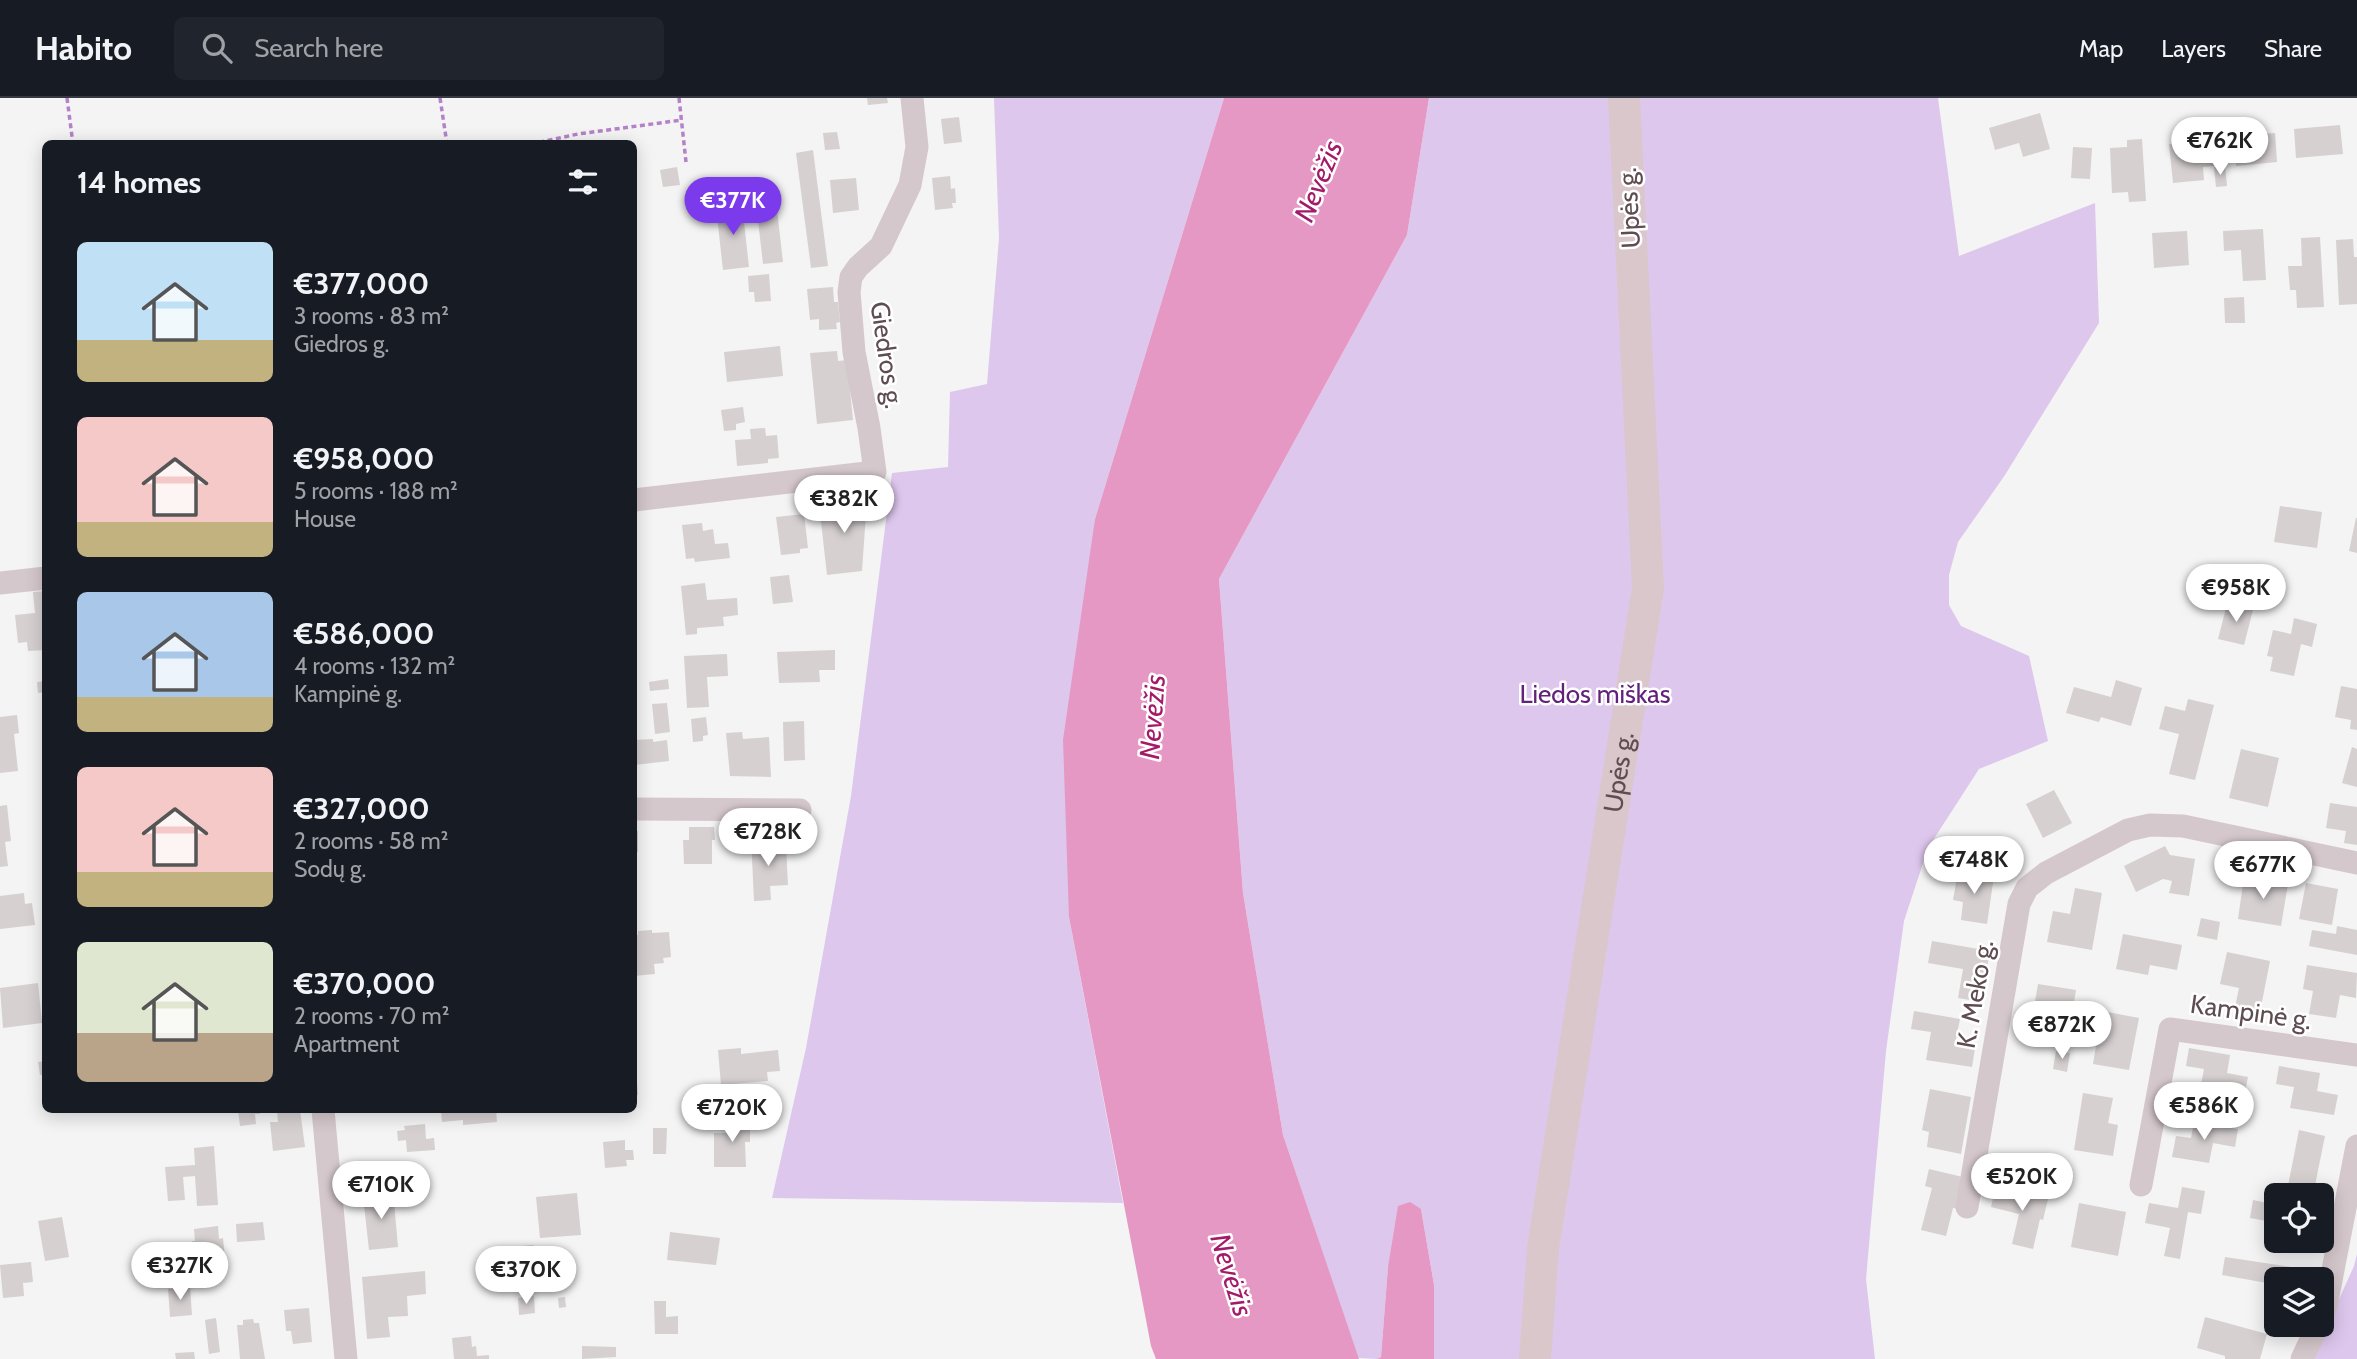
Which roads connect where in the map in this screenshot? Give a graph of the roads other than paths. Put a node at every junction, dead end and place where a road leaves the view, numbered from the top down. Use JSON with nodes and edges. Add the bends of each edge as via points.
{"nodes":[{"id":1,"x":912,"y":98,"type":"edge"},
{"id":2,"x":1624,"y":98,"type":"edge"},
{"id":3,"x":637,"y":500,"type":"edge"},
{"id":4,"x":42,"y":578,"type":"edge"},
{"id":5,"x":0,"y":583,"type":"edge"},
{"id":6,"x":637,"y":809,"type":"edge"},
{"id":7,"x":800,"y":810,"type":"dead end"},
{"id":8,"x":2357,"y":863,"type":"edge"},
{"id":9,"x":2357,"y":1055,"type":"edge"},
{"id":10,"x":323,"y":1113,"type":"edge"},
{"id":11,"x":2357,"y":1146,"type":"edge"},
{"id":12,"x":2141,"y":1185,"type":"dead end"},
{"id":13,"x":1967,"y":1207,"type":"dead end"},
{"id":14,"x":2334,"y":1267,"type":"edge"},
{"id":15,"x":2312,"y":1337,"type":"edge"},
{"id":16,"x":346,"y":1359,"type":"edge"},
{"id":17,"x":1535,"y":1359,"type":"edge"},
{"id":18,"x":2302,"y":1359,"type":"edge"}],
"edges":[{"from":1,"to":3,"type":"street","name":"Giedros g.","via":[[917,147],[910,185],[881,246],[851,277],[849,292],[854,352],[875,472]]},
{"from":2,"to":17,"type":"main road","name":"Upės g.","via":[[1648,588],[1543,1248]]},
{"from":4,"to":5,"type":"street"},
{"from":6,"to":7,"type":"street"},
{"from":8,"to":13,"type":"street","name":"K. Meko g.","via":[[2183,826],[2150,825],[2128,830],[2046,873],[2027,888],[2019,904]]},
{"from":9,"to":12,"type":"street","name":"Kampinė g.","via":[[2170,1029]]},
{"from":10,"to":16,"type":"street"},
{"from":11,"to":14,"type":"street"},
{"from":15,"to":18,"type":"street"}]}
